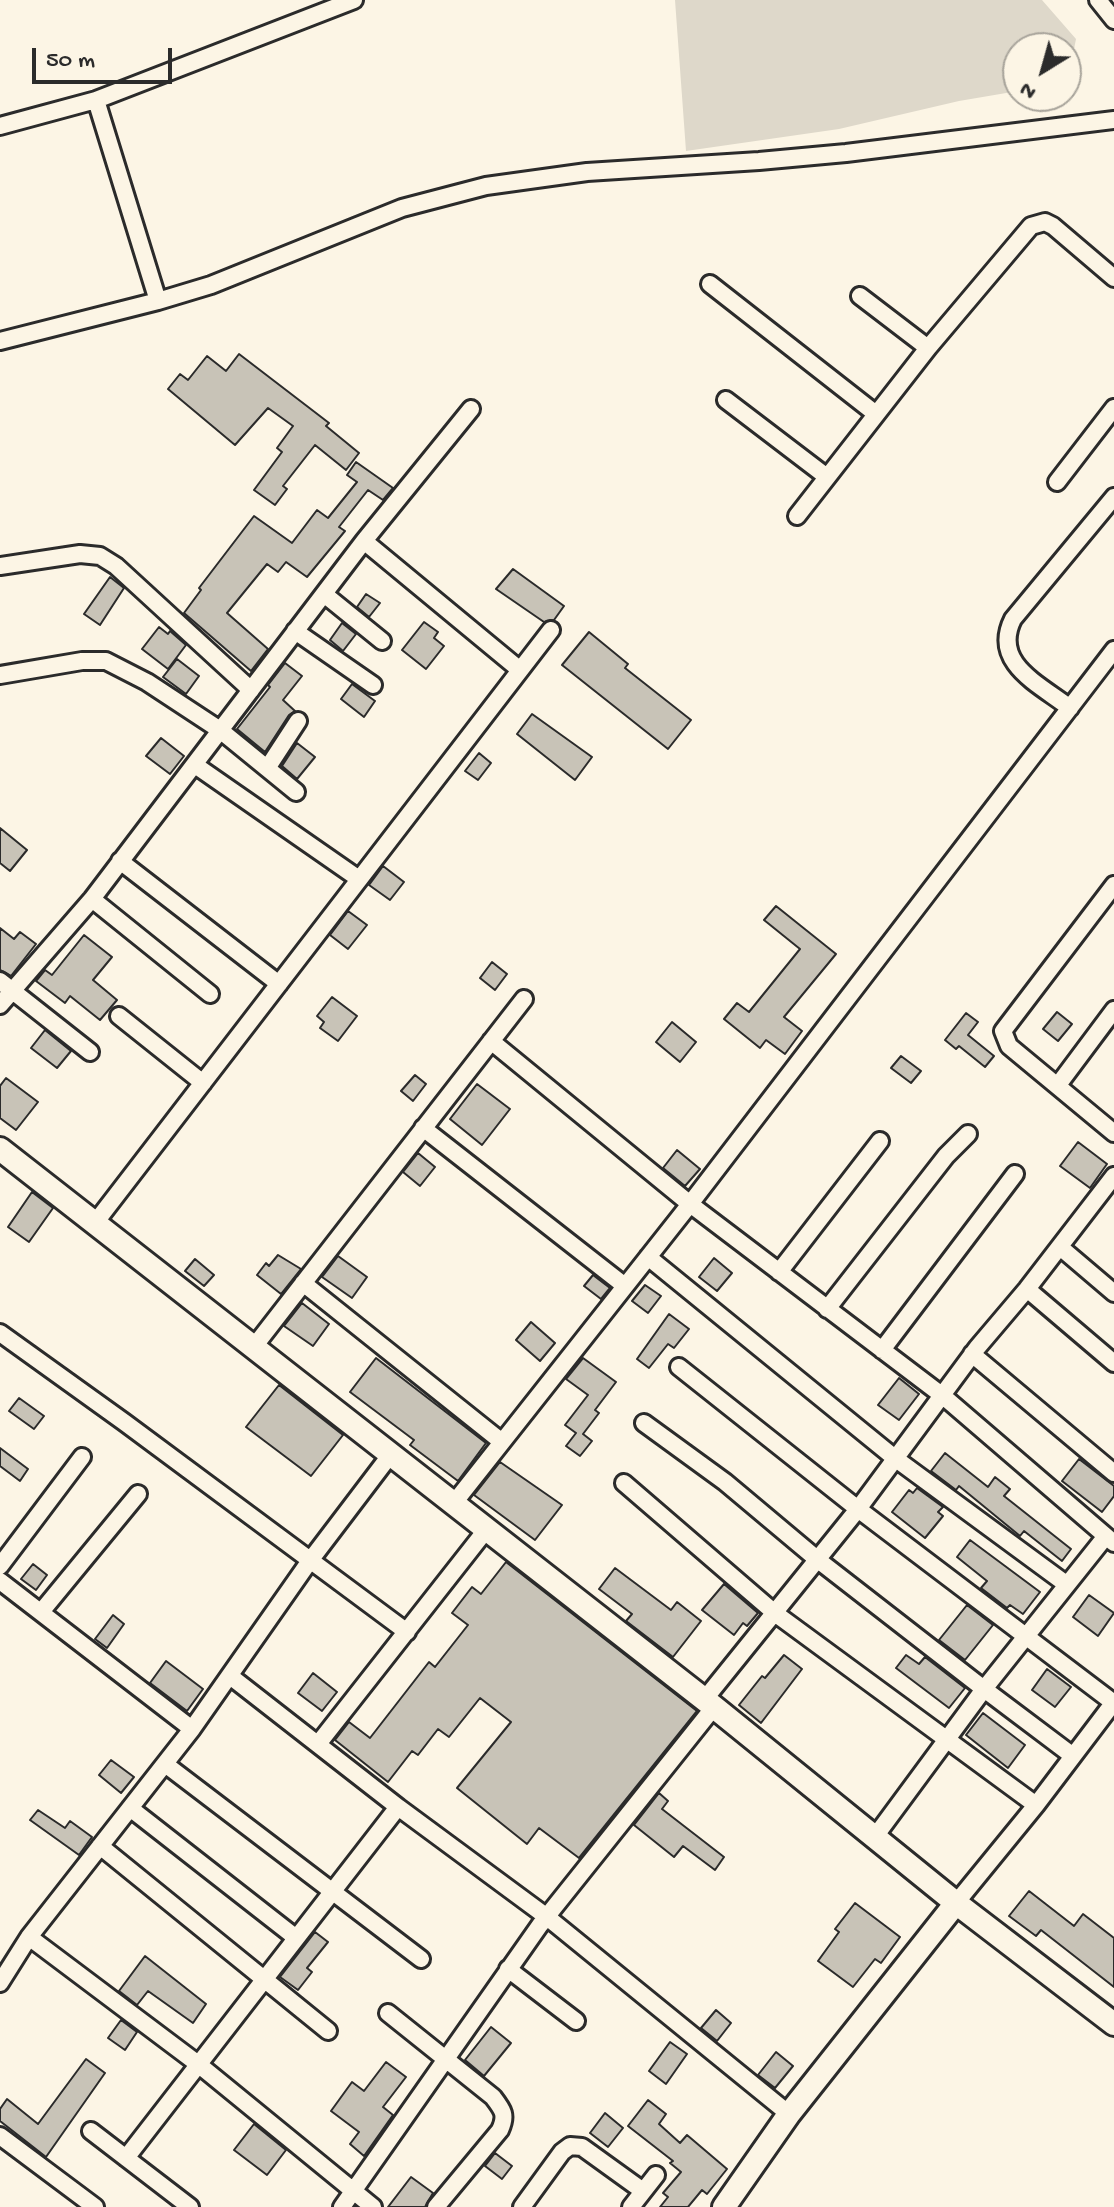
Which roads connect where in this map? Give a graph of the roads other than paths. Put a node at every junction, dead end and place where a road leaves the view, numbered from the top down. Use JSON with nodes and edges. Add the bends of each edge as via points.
{"nodes":[{"id":1,"x":354,"y":0,"type":"edge"},
{"id":2,"x":1098,"y":0,"type":"edge"},
{"id":3,"x":1114,"y":20,"type":"edge"},
{"id":4,"x":96,"y":100,"type":"junction"},
{"id":5,"x":1114,"y":120,"type":"edge"},
{"id":6,"x":0,"y":126,"type":"edge"},
{"id":7,"x":1114,"y":278,"type":"edge"},
{"id":8,"x":710,"y":284,"type":"dead end"},
{"id":9,"x":860,"y":296,"type":"dead end"},
{"id":10,"x":158,"y":301,"type":"junction"},
{"id":11,"x":0,"y":341,"type":"edge"},
{"id":12,"x":928,"y":348,"type":"junction"},
{"id":13,"x":726,"y":400,"type":"dead end"},
{"id":14,"x":1114,"y":408,"type":"edge"},
{"id":15,"x":471,"y":409,"type":"dead end"},
{"id":16,"x":876,"y":414,"type":"junction"},
{"id":17,"x":827,"y":477,"type":"junction"},
{"id":18,"x":1057,"y":482,"type":"dead end"},
{"id":19,"x":1114,"y":497,"type":"edge"},
{"id":20,"x":797,"y":516,"type":"dead end"},
{"id":21,"x":364,"y":541,"type":"junction"},
{"id":22,"x":0,"y":566,"type":"edge"},
{"id":23,"x":324,"y":594,"type":"junction"},
{"id":24,"x":551,"y":630,"type":"dead end"},
{"id":25,"x":295,"y":631,"type":"junction"},
{"id":26,"x":382,"y":641,"type":"dead end"},
{"id":27,"x":1114,"y":650,"type":"edge"},
{"id":28,"x":520,"y":670,"type":"junction"},
{"id":29,"x":0,"y":675,"type":"edge"},
{"id":30,"x":373,"y":685,"type":"dead end"},
{"id":31,"x":251,"y":690,"type":"junction"},
{"id":32,"x":1070,"y":708,"type":"junction"},
{"id":33,"x":298,"y":721,"type":"dead end"},
{"id":34,"x":220,"y":730,"type":"junction"},
{"id":35,"x":195,"y":765,"type":"junction"},
{"id":36,"x":268,"y":767,"type":"junction"},
{"id":37,"x":296,"y":792,"type":"dead end"},
{"id":38,"x":120,"y":861,"type":"junction"},
{"id":39,"x":359,"y":879,"type":"junction"},
{"id":40,"x":1114,"y":885,"type":"edge"},
{"id":41,"x":92,"y":899,"type":"junction"},
{"id":42,"x":279,"y":984,"type":"junction"},
{"id":43,"x":6,"y":986,"type":"edge"},
{"id":44,"x":210,"y":994,"type":"dead end"},
{"id":45,"x":524,"y":999,"type":"dead end"},
{"id":46,"x":0,"y":1005,"type":"edge"},
{"id":47,"x":1114,"y":1010,"type":"edge"},
{"id":48,"x":119,"y":1016,"type":"dead end"},
{"id":49,"x":491,"y":1041,"type":"junction"},
{"id":50,"x":90,"y":1052,"type":"dead end"},
{"id":51,"x":203,"y":1083,"type":"junction"},
{"id":52,"x":1058,"y":1085,"type":"junction"},
{"id":53,"x":423,"y":1128,"type":"junction"},
{"id":54,"x":1114,"y":1133,"type":"edge"},
{"id":55,"x":968,"y":1134,"type":"dead end"},
{"id":56,"x":880,"y":1141,"type":"dead end"},
{"id":57,"x":0,"y":1149,"type":"edge"},
{"id":58,"x":1015,"y":1174,"type":"dead end"},
{"id":59,"x":1114,"y":1176,"type":"edge"},
{"id":60,"x":690,"y":1204,"type":"junction"},
{"id":61,"x":95,"y":1223,"type":"junction"},
{"id":62,"x":1060,"y":1247,"type":"junction"},
{"id":63,"x":648,"y":1257,"type":"junction"},
{"id":64,"x":779,"y":1272,"type":"junction"},
{"id":65,"x":303,"y":1283,"type":"junction"},
{"id":66,"x":625,"y":1286,"type":"junction"},
{"id":67,"x":1027,"y":1289,"type":"junction"},
{"id":68,"x":1114,"y":1293,"type":"edge"},
{"id":69,"x":827,"y":1309,"type":"junction"},
{"id":70,"x":0,"y":1333,"type":"edge"},
{"id":71,"x":253,"y":1348,"type":"junction"},
{"id":72,"x":882,"y":1350,"type":"junction"},
{"id":73,"x":972,"y":1354,"type":"junction"},
{"id":74,"x":1114,"y":1363,"type":"edge"},
{"id":75,"x":679,"y":1367,"type":"dead end"},
{"id":76,"x":943,"y":1396,"type":"junction"},
{"id":77,"x":644,"y":1423,"type":"dead end"},
{"id":78,"x":502,"y":1442,"type":"junction"},
{"id":79,"x":391,"y":1454,"type":"junction"},
{"id":80,"x":82,"y":1457,"type":"dead end"},
{"id":81,"x":896,"y":1459,"type":"junction"},
{"id":82,"x":1114,"y":1473,"type":"edge"},
{"id":83,"x":624,"y":1483,"type":"dead end"},
{"id":84,"x":138,"y":1494,"type":"dead end"},
{"id":85,"x":454,"y":1503,"type":"junction"},
{"id":86,"x":858,"y":1509,"type":"junction"},
{"id":87,"x":486,"y":1530,"type":"junction"},
{"id":88,"x":1110,"y":1539,"type":"edge"},
{"id":89,"x":818,"y":1560,"type":"junction"},
{"id":90,"x":309,"y":1562,"type":"junction"},
{"id":91,"x":0,"y":1566,"type":"edge"},
{"id":92,"x":0,"y":1581,"type":"edge"},
{"id":93,"x":1066,"y":1584,"type":"junction"},
{"id":94,"x":41,"y":1612,"type":"junction"},
{"id":95,"x":776,"y":1614,"type":"junction"},
{"id":96,"x":407,"y":1632,"type":"junction"},
{"id":97,"x":1025,"y":1635,"type":"junction"},
{"id":98,"x":230,"y":1676,"type":"junction"},
{"id":99,"x":984,"y":1689,"type":"junction"},
{"id":100,"x":709,"y":1703,"type":"junction"},
{"id":101,"x":1114,"y":1703,"type":"edge"},
{"id":102,"x":192,"y":1729,"type":"junction"},
{"id":103,"x":947,"y":1738,"type":"junction"},
{"id":104,"x":318,"y":1744,"type":"junction"},
{"id":105,"x":1073,"y":1756,"type":"junction"},
{"id":106,"x":165,"y":1764,"type":"junction"},
{"id":107,"x":1036,"y":1805,"type":"junction"},
{"id":108,"x":398,"y":1807,"type":"junction"},
{"id":109,"x":130,"y":1808,"type":"junction"},
{"id":110,"x":874,"y":1838,"type":"junction"},
{"id":111,"x":100,"y":1846,"type":"junction"},
{"id":112,"x":330,"y":1892,"type":"junction"},
{"id":113,"x":956,"y":1903,"type":"junction"},
{"id":114,"x":547,"y":1917,"type":"junction"},
{"id":115,"x":29,"y":1937,"type":"junction"},
{"id":116,"x":295,"y":1937,"type":"junction"},
{"id":117,"x":421,"y":1959,"type":"dead end"},
{"id":118,"x":508,"y":1969,"type":"junction"},
{"id":119,"x":263,"y":1979,"type":"junction"},
{"id":120,"x":0,"y":1983,"type":"edge"},
{"id":121,"x":388,"y":2013,"type":"dead end"},
{"id":122,"x":576,"y":2021,"type":"dead end"},
{"id":123,"x":1114,"y":2024,"type":"edge"},
{"id":124,"x":328,"y":2031,"type":"dead end"},
{"id":125,"x":445,"y":2058,"type":"junction"},
{"id":126,"x":198,"y":2064,"type":"junction"},
{"id":127,"x":789,"y":2114,"type":"junction"},
{"id":128,"x":91,"y":2131,"type":"dead end"},
{"id":129,"x":0,"y":2136,"type":"edge"},
{"id":130,"x":126,"y":2158,"type":"junction"},
{"id":131,"x":656,"y":2175,"type":"dead end"},
{"id":132,"x":643,"y":2191,"type":"junction"},
{"id":133,"x":354,"y":2192,"type":"junction"},
{"id":134,"x":95,"y":2207,"type":"edge"},
{"id":135,"x":190,"y":2207,"type":"edge"},
{"id":136,"x":342,"y":2207,"type":"edge"},
{"id":137,"x":373,"y":2207,"type":"edge"},
{"id":138,"x":436,"y":2207,"type":"edge"},
{"id":139,"x":522,"y":2207,"type":"edge"},
{"id":140,"x":631,"y":2207,"type":"edge"},
{"id":141,"x":724,"y":2207,"type":"edge"}],
"edges":[{"from":1,"to":4,"type":"street"},
{"from":2,"to":3,"type":"street"},
{"from":4,"to":6,"type":"street"},
{"from":4,"to":10,"type":"street"},
{"from":5,"to":10,"type":"street","via":[[846,153],[602,170],[486,186],[402,208]]},
{"from":7,"to":12,"type":"street","via":[[1053,226],[1031,226]]},
{"from":8,"to":16,"type":"street"},
{"from":9,"to":12,"type":"street"},
{"from":10,"to":11,"type":"street"},
{"from":12,"to":16,"type":"street"},
{"from":13,"to":17,"type":"street"},
{"from":14,"to":18,"type":"street"},
{"from":15,"to":21,"type":"street"},
{"from":16,"to":17,"type":"street"},
{"from":17,"to":20,"type":"street"},
{"from":19,"to":32,"type":"street","via":[[1006,633],[1007,654],[1015,665]]},
{"from":21,"to":23,"type":"street"},
{"from":21,"to":28,"type":"street"},
{"from":22,"to":31,"type":"street","via":[[64,555],[100,556]]},
{"from":23,"to":25,"type":"street"},
{"from":23,"to":26,"type":"street"},
{"from":24,"to":28,"type":"street"},
{"from":25,"to":30,"type":"street"},
{"from":25,"to":31,"type":"street"},
{"from":27,"to":32,"type":"street"},
{"from":28,"to":39,"type":"street"},
{"from":29,"to":34,"type":"street","via":[[106,661]]},
{"from":31,"to":34,"type":"street"},
{"from":32,"to":60,"type":"street"},
{"from":33,"to":36,"type":"street"},
{"from":34,"to":35,"type":"street"},
{"from":34,"to":36,"type":"street"},
{"from":35,"to":38,"type":"street"},
{"from":35,"to":39,"type":"street"},
{"from":36,"to":37,"type":"street"},
{"from":38,"to":41,"type":"street"},
{"from":38,"to":42,"type":"street"},
{"from":39,"to":42,"type":"street"},
{"from":40,"to":52,"type":"street","via":[[1003,1031],[1009,1046]]},
{"from":41,"to":43,"type":"street"},
{"from":41,"to":44,"type":"street"},
{"from":42,"to":51,"type":"street"},
{"from":43,"to":46,"type":"street"},
{"from":43,"to":50,"type":"street"},
{"from":45,"to":49,"type":"street"},
{"from":47,"to":52,"type":"street"},
{"from":48,"to":51,"type":"street"},
{"from":49,"to":53,"type":"street"},
{"from":49,"to":60,"type":"street"},
{"from":51,"to":61,"type":"street"},
{"from":52,"to":54,"type":"street"},
{"from":53,"to":65,"type":"street"},
{"from":53,"to":66,"type":"street"},
{"from":55,"to":69,"type":"street"},
{"from":56,"to":64,"type":"street"},
{"from":57,"to":61,"type":"street"},
{"from":58,"to":72,"type":"street"},
{"from":59,"to":62,"type":"street"},
{"from":60,"to":63,"type":"street"},
{"from":60,"to":64,"type":"street"},
{"from":61,"to":71,"type":"street"},
{"from":62,"to":67,"type":"street"},
{"from":62,"to":68,"type":"street"},
{"from":63,"to":66,"type":"street"},
{"from":63,"to":81,"type":"street"},
{"from":64,"to":69,"type":"street"},
{"from":65,"to":71,"type":"street"},
{"from":65,"to":78,"type":"street"},
{"from":66,"to":78,"type":"street"},
{"from":67,"to":73,"type":"street"},
{"from":67,"to":74,"type":"street"},
{"from":69,"to":72,"type":"street"},
{"from":70,"to":90,"type":"street"},
{"from":71,"to":79,"type":"street"},
{"from":72,"to":76,"type":"street"},
{"from":73,"to":76,"type":"street"},
{"from":73,"to":82,"type":"street"},
{"from":75,"to":86,"type":"street"},
{"from":76,"to":81,"type":"street"},
{"from":76,"to":88,"type":"street"},
{"from":77,"to":89,"type":"street"},
{"from":78,"to":85,"type":"street"},
{"from":79,"to":85,"type":"street"},
{"from":79,"to":90,"type":"street"},
{"from":80,"to":91,"type":"street"},
{"from":81,"to":86,"type":"street"},
{"from":81,"to":93,"type":"street"},
{"from":83,"to":95,"type":"street"},
{"from":84,"to":94,"type":"street"},
{"from":85,"to":87,"type":"street"},
{"from":86,"to":89,"type":"street"},
{"from":86,"to":97,"type":"street"},
{"from":87,"to":96,"type":"street"},
{"from":87,"to":100,"type":"street"},
{"from":88,"to":93,"type":"street"},
{"from":89,"to":95,"type":"street"},
{"from":89,"to":99,"type":"street"},
{"from":90,"to":96,"type":"street"},
{"from":90,"to":98,"type":"street"},
{"from":92,"to":94,"type":"street"},
{"from":93,"to":97,"type":"street"},
{"from":94,"to":102,"type":"street"},
{"from":95,"to":100,"type":"street"},
{"from":95,"to":103,"type":"street"},
{"from":96,"to":104,"type":"street"},
{"from":97,"to":99,"type":"street"},
{"from":97,"to":101,"type":"street"},
{"from":98,"to":102,"type":"street"},
{"from":98,"to":104,"type":"street"},
{"from":99,"to":103,"type":"street"},
{"from":99,"to":105,"type":"street"},
{"from":100,"to":110,"type":"street"},
{"from":100,"to":114,"type":"street"},
{"from":101,"to":105,"type":"street"},
{"from":102,"to":106,"type":"street"},
{"from":103,"to":107,"type":"street"},
{"from":103,"to":110,"type":"street"},
{"from":104,"to":108,"type":"street"},
{"from":105,"to":107,"type":"street"},
{"from":106,"to":109,"type":"street"},
{"from":106,"to":112,"type":"street"},
{"from":107,"to":113,"type":"street"},
{"from":108,"to":112,"type":"street"},
{"from":108,"to":114,"type":"street"},
{"from":109,"to":111,"type":"street"},
{"from":109,"to":116,"type":"street"},
{"from":110,"to":113,"type":"street"},
{"from":111,"to":115,"type":"street"},
{"from":111,"to":119,"type":"street"},
{"from":112,"to":116,"type":"street"},
{"from":112,"to":117,"type":"street"},
{"from":113,"to":123,"type":"street"},
{"from":113,"to":127,"type":"street"},
{"from":114,"to":118,"type":"street"},
{"from":114,"to":127,"type":"street"},
{"from":115,"to":120,"type":"street"},
{"from":115,"to":126,"type":"street"},
{"from":116,"to":119,"type":"street"},
{"from":118,"to":122,"type":"street"},
{"from":118,"to":125,"type":"street"},
{"from":119,"to":124,"type":"street"},
{"from":119,"to":126,"type":"street"},
{"from":121,"to":125,"type":"street"},
{"from":125,"to":133,"type":"street"},
{"from":125,"to":138,"type":"street","via":[[493,2097],[505,2118]]},
{"from":126,"to":130,"type":"street"},
{"from":126,"to":133,"type":"street"},
{"from":127,"to":141,"type":"street"},
{"from":128,"to":130,"type":"street"},
{"from":129,"to":134,"type":"street"},
{"from":130,"to":135,"type":"street"},
{"from":131,"to":132,"type":"street"},
{"from":132,"to":139,"type":"street","via":[[582,2147],[570,2146]]},
{"from":132,"to":140,"type":"street"},
{"from":133,"to":136,"type":"street"},
{"from":133,"to":137,"type":"street"}]}
